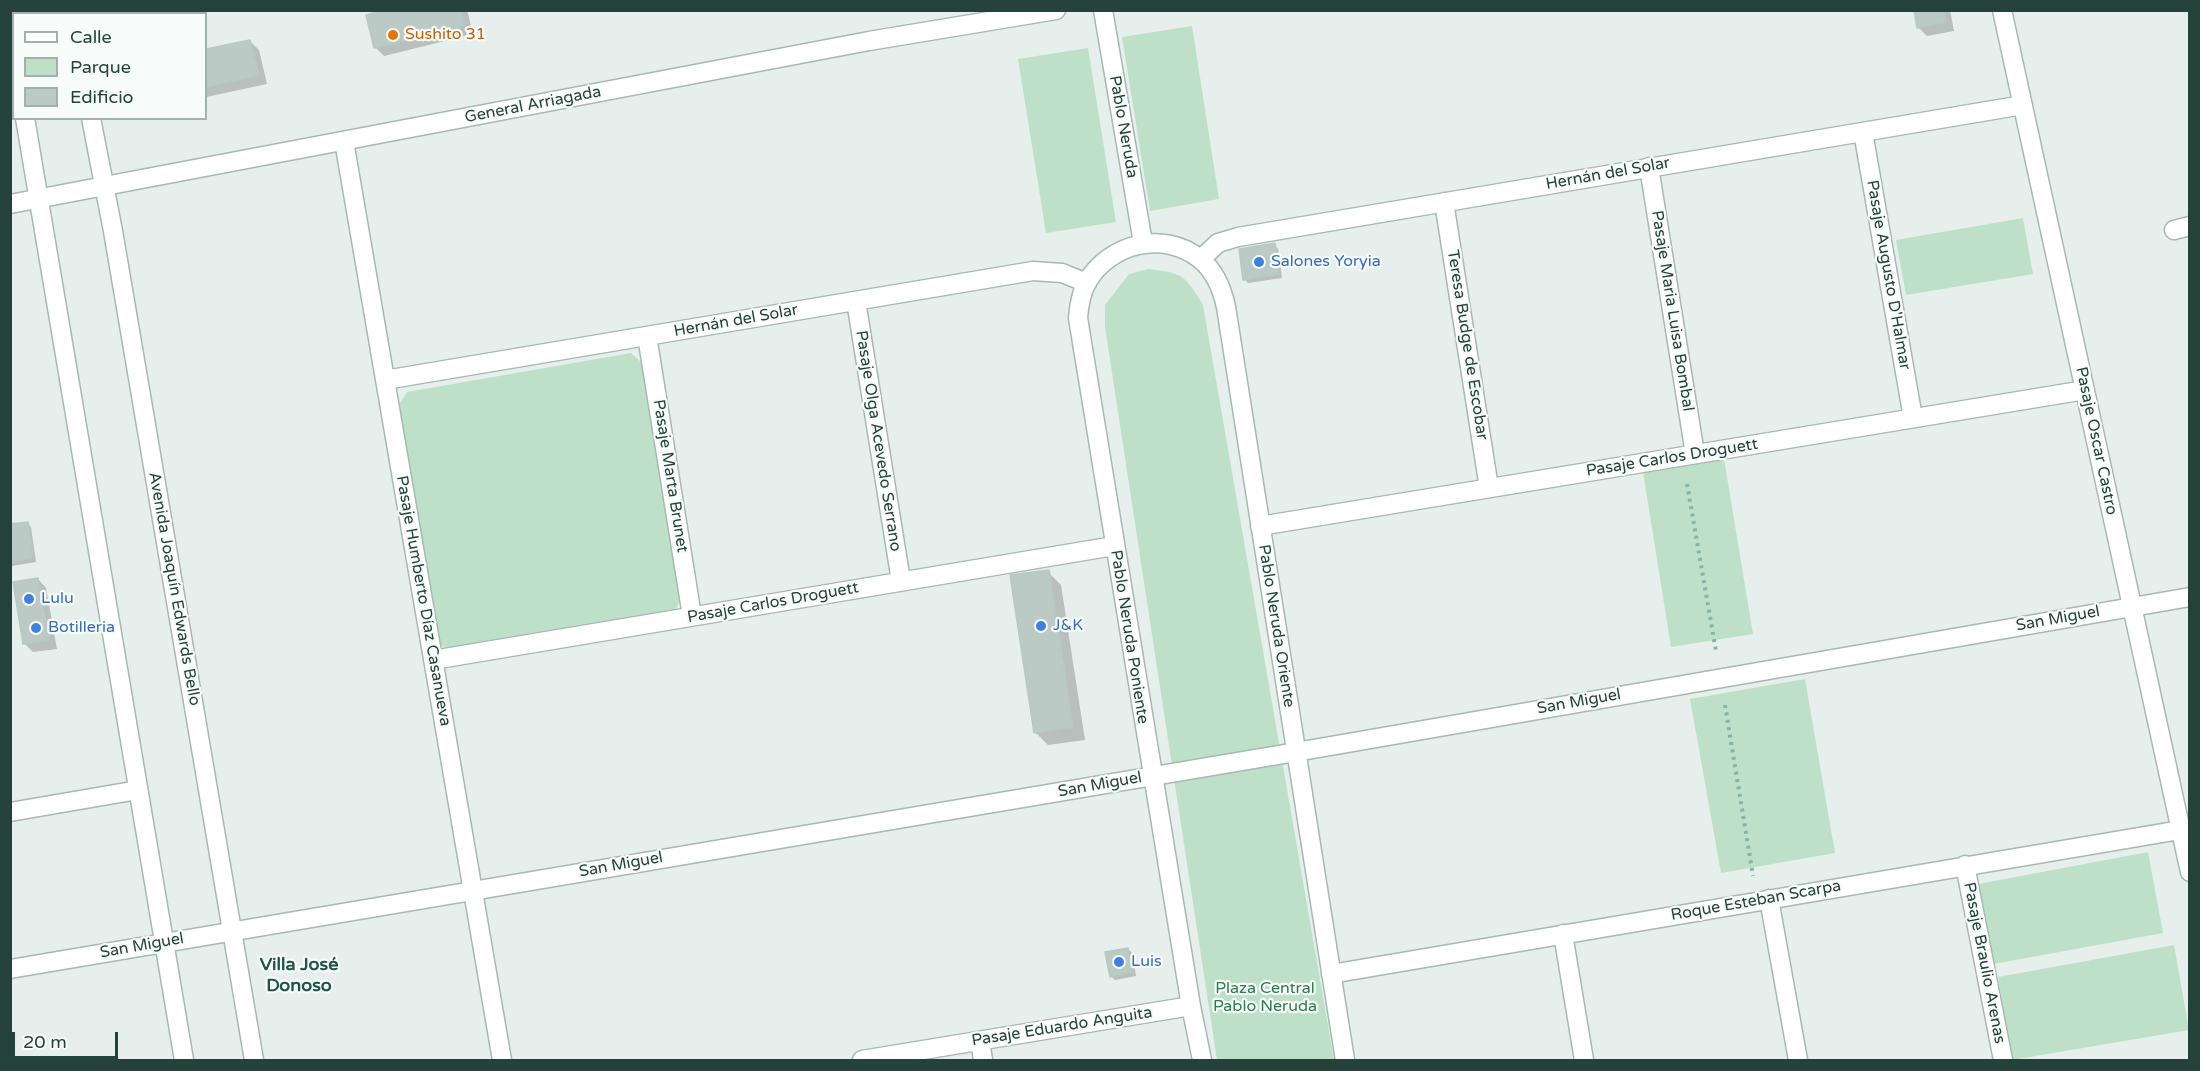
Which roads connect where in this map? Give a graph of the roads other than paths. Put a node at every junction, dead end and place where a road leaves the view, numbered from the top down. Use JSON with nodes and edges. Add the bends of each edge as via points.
{"nodes":[{"id":1,"x":1056,"y":10,"type":"edge"},
{"id":2,"x":1103,"y":10,"type":"edge"},
{"id":3,"x":2002,"y":10,"type":"edge"},
{"id":4,"x":2023,"y":105,"type":"junction"},
{"id":5,"x":25,"y":120,"type":"edge"},
{"id":6,"x":91,"y":120,"type":"edge"},
{"id":7,"x":1863,"y":132,"type":"junction"},
{"id":8,"x":344,"y":141,"type":"junction"},
{"id":9,"x":1648,"y":167,"type":"junction"},
{"id":10,"x":104,"y":187,"type":"junction"},
{"id":11,"x":38,"y":200,"type":"junction"},
{"id":12,"x":1444,"y":202,"type":"junction"},
{"id":13,"x":10,"y":204,"type":"edge"},
{"id":14,"x":1143,"y":243,"type":"junction"},
{"id":15,"x":1201,"y":259,"type":"junction"},
{"id":16,"x":1087,"y":283,"type":"junction"},
{"id":17,"x":856,"y":301,"type":"junction"},
{"id":18,"x":647,"y":336,"type":"junction"},
{"id":19,"x":385,"y":380,"type":"junction"},
{"id":20,"x":2085,"y":390,"type":"junction"},
{"id":21,"x":1913,"y":418,"type":"junction"},
{"id":22,"x":1695,"y":454,"type":"junction"},
{"id":23,"x":1489,"y":488,"type":"junction"},
{"id":24,"x":1260,"y":526,"type":"junction"},
{"id":25,"x":1114,"y":546,"type":"junction"},
{"id":26,"x":901,"y":581,"type":"junction"},
{"id":27,"x":2190,"y":597,"type":"edge"},
{"id":28,"x":2132,"y":606,"type":"junction"},
{"id":29,"x":692,"y":616,"type":"junction"},
{"id":30,"x":433,"y":660,"type":"junction"},
{"id":31,"x":1296,"y":752,"type":"junction"},
{"id":32,"x":1152,"y":776,"type":"junction"},
{"id":33,"x":138,"y":790,"type":"junction"},
{"id":34,"x":10,"y":812,"type":"edge"},
{"id":35,"x":2180,"y":830,"type":"junction"},
{"id":36,"x":1965,"y":866,"type":"junction"},
{"id":37,"x":2190,"y":872,"type":"edge"},
{"id":38,"x":473,"y":890,"type":"junction"},
{"id":39,"x":1769,"y":899,"type":"junction"},
{"id":40,"x":232,"y":931,"type":"junction"},
{"id":41,"x":1563,"y":934,"type":"junction"},
{"id":42,"x":164,"y":943,"type":"junction"},
{"id":43,"x":10,"y":969,"type":"edge"},
{"id":44,"x":1331,"y":974,"type":"junction"},
{"id":45,"x":1191,"y":1006,"type":"junction"},
{"id":46,"x":980,"y":1041,"type":"junction"},
{"id":47,"x":184,"y":1060,"type":"edge"},
{"id":48,"x":254,"y":1060,"type":"edge"},
{"id":49,"x":502,"y":1060,"type":"edge"},
{"id":50,"x":862,"y":1060,"type":"edge"},
{"id":51,"x":983,"y":1060,"type":"edge"},
{"id":52,"x":1202,"y":1060,"type":"edge"},
{"id":53,"x":1345,"y":1060,"type":"edge"},
{"id":54,"x":1584,"y":1060,"type":"edge"},
{"id":55,"x":1798,"y":1060,"type":"edge"},
{"id":56,"x":2003,"y":1060,"type":"edge"}],
"edges":[{"from":1,"to":8,"type":"street","name":"General Arriagada","via":[[868,41]]},
{"from":2,"to":14,"type":"street","name":"Pablo Neruda"},
{"from":3,"to":4,"type":"street","name":"Pasaje Oscar Castro"},
{"from":4,"to":7,"type":"street","name":"Hernán del Solar"},
{"from":4,"to":20,"type":"street","name":"Pasaje Oscar Castro"},
{"from":5,"to":11,"type":"street"},
{"from":6,"to":10,"type":"street","name":"Avenida Joaquín Edwards Bello"},
{"from":7,"to":9,"type":"street","name":"Hernán del Solar"},
{"from":7,"to":21,"type":"street","name":"Pasaje Augusto D'Halmar"},
{"from":8,"to":10,"type":"street","name":"General Arriagada"},
{"from":8,"to":19,"type":"street","name":"Pasaje Humberto Díaz Casanueva"},
{"from":9,"to":12,"type":"street","name":"Hernán del Solar"},
{"from":9,"to":22,"type":"street","name":"Pasaje Maria Luisa Bombal"},
{"from":10,"to":11,"type":"street","name":"General Arriagada"},
{"from":10,"to":40,"type":"street","name":"Avenida Joaquín Edwards Bello"},
{"from":11,"to":13,"type":"street","name":"General Arriagada"},
{"from":11,"to":33,"type":"street"},
{"from":12,"to":15,"type":"street","name":"Hernán del Solar","via":[[1227,239]]},
{"from":12,"to":23,"type":"street","name":"Teresa Budge de Escobar"},
{"from":14,"to":15,"type":"street","name":"Pablo Neruda Oriente","via":[[1164,243]]},
{"from":14,"to":16,"type":"street","name":"Pablo Neruda Poniente","via":[[1112,255]]},
{"from":15,"to":24,"type":"street","name":"Pablo Neruda Oriente","via":[[1222,289],[1226,306]]},
{"from":16,"to":17,"type":"street","name":"Hernán del Solar","via":[[1062,273],[1033,271]]},
{"from":16,"to":25,"type":"street","name":"Pablo Neruda Poniente","via":[[1078,318]]},
{"from":17,"to":18,"type":"street","name":"Hernán del Solar"},
{"from":17,"to":26,"type":"street","name":"Pasaje Olga Acevedo Serrano"},
{"from":18,"to":19,"type":"street","name":"Hernán del Solar"},
{"from":18,"to":29,"type":"street","name":"Pasaje Marta Brunet"},
{"from":19,"to":30,"type":"street","name":"Pasaje Humberto Díaz Casanueva"},
{"from":20,"to":21,"type":"street","name":"Pasaje Carlos Droguett"},
{"from":20,"to":28,"type":"street","name":"Pasaje Oscar Castro"},
{"from":21,"to":22,"type":"street","name":"Pasaje Carlos Droguett"},
{"from":22,"to":23,"type":"street","name":"Pasaje Carlos Droguett"},
{"from":23,"to":24,"type":"street","name":"Pasaje Carlos Droguett"},
{"from":24,"to":31,"type":"street","name":"Pablo Neruda Oriente"},
{"from":25,"to":26,"type":"street","name":"Pasaje Carlos Droguett"},
{"from":25,"to":32,"type":"street","name":"Pablo Neruda Poniente"},
{"from":26,"to":29,"type":"street","name":"Pasaje Carlos Droguett"},
{"from":27,"to":28,"type":"street","name":"San Miguel"},
{"from":28,"to":31,"type":"street","name":"San Miguel"},
{"from":28,"to":35,"type":"street","name":"Pasaje Oscar Castro"},
{"from":29,"to":30,"type":"street","name":"Pasaje Carlos Droguett"},
{"from":30,"to":38,"type":"street","name":"Pasaje Humberto Díaz Casanueva"},
{"from":31,"to":32,"type":"street","name":"San Miguel"},
{"from":31,"to":44,"type":"street","name":"Pablo Neruda Oriente"},
{"from":32,"to":38,"type":"street","name":"San Miguel"},
{"from":32,"to":45,"type":"street","name":"Pablo Neruda Poniente"},
{"from":33,"to":34,"type":"street"},
{"from":33,"to":42,"type":"street"},
{"from":35,"to":36,"type":"street","name":"Roque Esteban Scarpa"},
{"from":35,"to":37,"type":"street","name":"Pasaje Oscar Castro"},
{"from":36,"to":39,"type":"street","name":"Roque Esteban Scarpa"},
{"from":36,"to":56,"type":"street","name":"Pasaje Braulio Arenas"},
{"from":38,"to":40,"type":"street","name":"San Miguel"},
{"from":38,"to":49,"type":"street","name":"Pasaje Humberto Díaz Casanueva"},
{"from":39,"to":41,"type":"street","name":"Roque Esteban Scarpa"},
{"from":39,"to":55,"type":"street"},
{"from":40,"to":42,"type":"street","name":"San Miguel"},
{"from":40,"to":48,"type":"street","name":"Avenida Joaquín Edwards Bello"},
{"from":41,"to":44,"type":"street","name":"Roque Esteban Scarpa"},
{"from":41,"to":54,"type":"street"},
{"from":42,"to":43,"type":"street","name":"San Miguel"},
{"from":42,"to":47,"type":"street"},
{"from":44,"to":53,"type":"street","name":"Pablo Neruda Oriente"},
{"from":45,"to":46,"type":"street","name":"Pasaje Eduardo Anguita"},
{"from":45,"to":52,"type":"street","name":"Pablo Neruda Poniente"},
{"from":46,"to":50,"type":"street","name":"Pasaje Eduardo Anguita"},
{"from":46,"to":51,"type":"street"}]}
